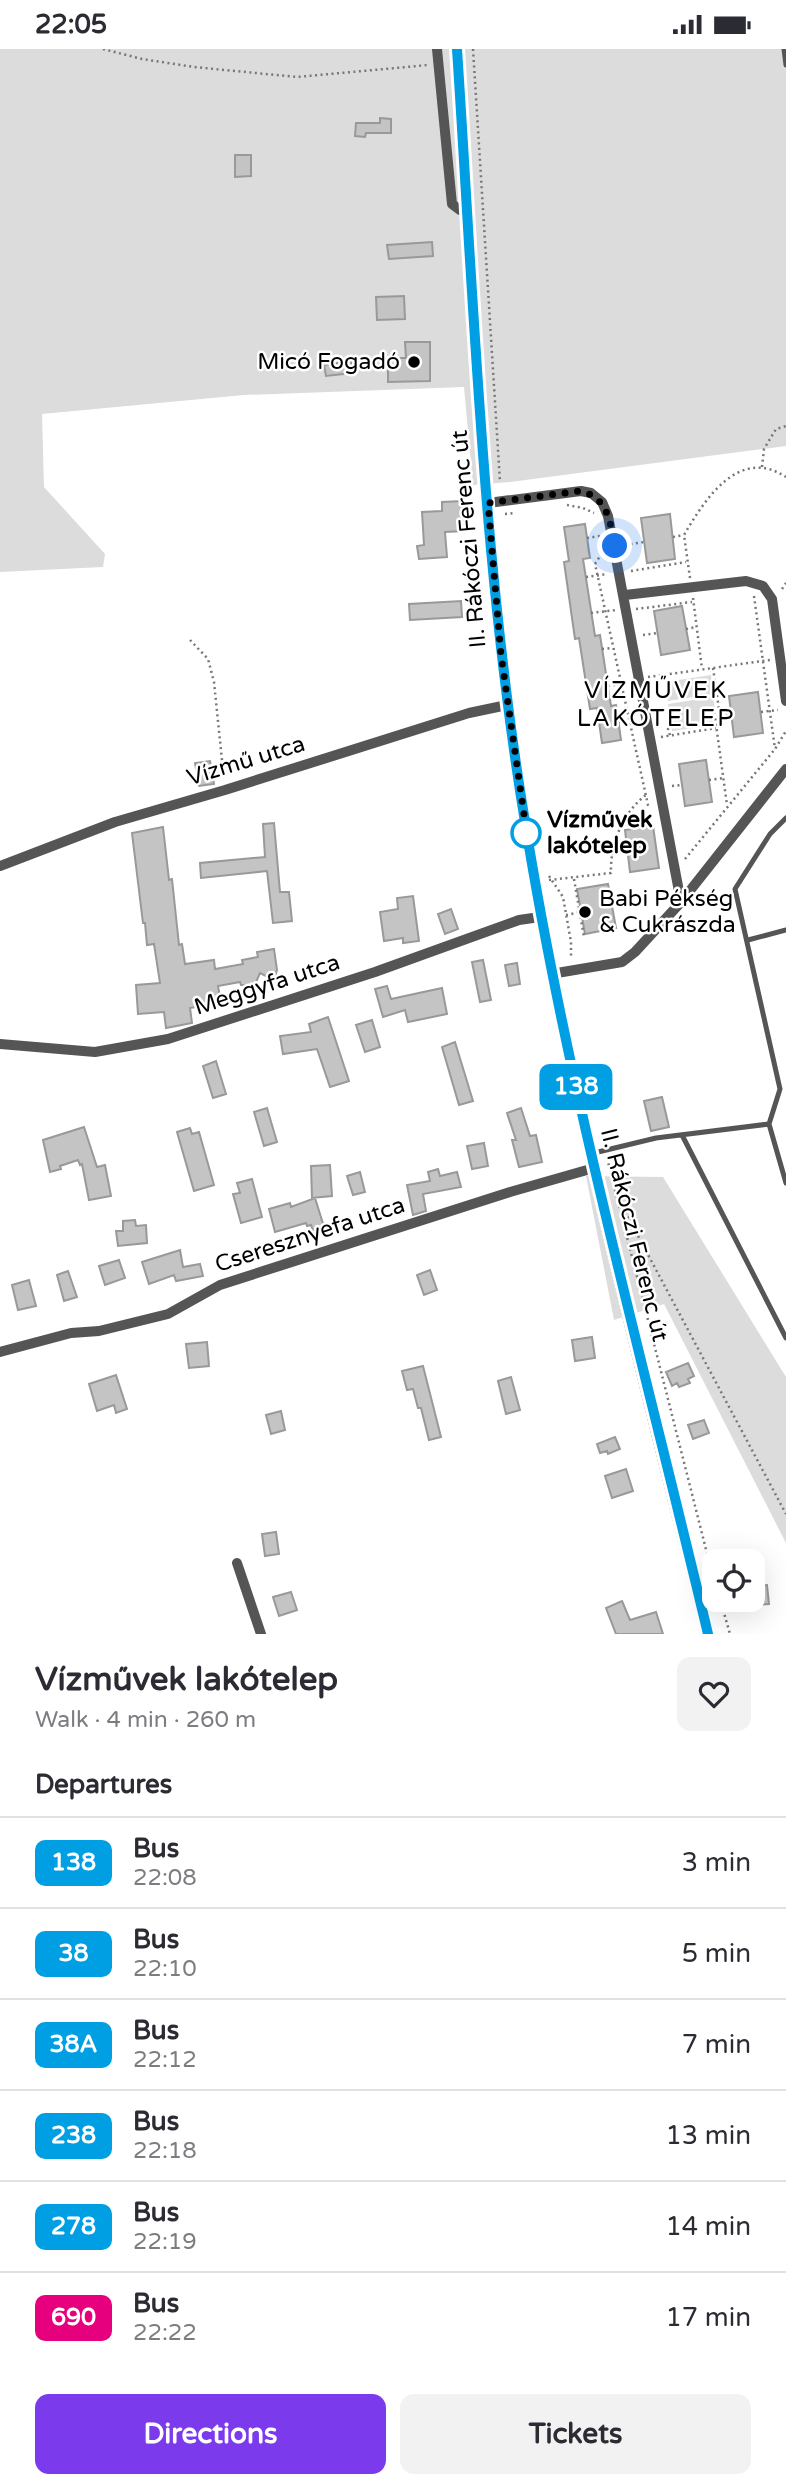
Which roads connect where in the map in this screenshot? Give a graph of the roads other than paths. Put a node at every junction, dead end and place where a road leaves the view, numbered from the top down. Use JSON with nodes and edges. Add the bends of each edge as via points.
{"nodes":[{"id":1,"x":437,"y":49,"type":"edge"},
{"id":2,"x":457,"y":49,"type":"edge"},
{"id":3,"x":783,"y":49,"type":"edge"},
{"id":4,"x":786,"y":65,"type":"edge"},
{"id":5,"x":468,"y":209,"type":"junction"},
{"id":6,"x":495,"y":502,"type":"junction"},
{"id":7,"x":625,"y":595,"type":"junction"},
{"id":8,"x":786,"y":701,"type":"edge"},
{"id":9,"x":507,"y":705,"type":"junction"},
{"id":10,"x":786,"y":769,"type":"edge"},
{"id":11,"x":786,"y":818,"type":"edge"},
{"id":12,"x":0,"y":866,"type":"edge"},
{"id":13,"x":681,"y":902,"type":"junction"},
{"id":14,"x":540,"y":917,"type":"junction"},
{"id":15,"x":786,"y":930,"type":"edge"},
{"id":16,"x":748,"y":940,"type":"junction"},
{"id":17,"x":551,"y":974,"type":"junction"},
{"id":18,"x":0,"y":1044,"type":"edge"},
{"id":19,"x":768,"y":1124,"type":"junction"},
{"id":20,"x":682,"y":1135,"type":"junction"},
{"id":21,"x":597,"y":1157,"type":"junction"},
{"id":22,"x":786,"y":1183,"type":"edge"},
{"id":23,"x":786,"y":1338,"type":"edge"},
{"id":24,"x":0,"y":1352,"type":"edge"},
{"id":25,"x":237,"y":1563,"type":"dead end"},
{"id":26,"x":261,"y":1634,"type":"edge"},
{"id":27,"x":708,"y":1634,"type":"edge"}],
"edges":[{"from":1,"to":5,"type":"street","via":[[452,204]]},
{"from":2,"to":5,"type":"main road","name":"II. Rákóczi Ferenc út"},
{"from":3,"to":4,"type":"lane"},
{"from":5,"to":6,"type":"main road","name":"II. Rákóczi Ferenc út"},
{"from":6,"to":7,"type":"street","via":[[591,493],[608,516]]},
{"from":6,"to":9,"type":"main road","name":"II. Rákóczi Ferenc út"},
{"from":7,"to":8,"type":"street","via":[[746,581],[762,586],[772,599]]},
{"from":7,"to":13,"type":"street"},
{"from":9,"to":12,"type":"street","name":"Vízmű utca","via":[[115,822]]},
{"from":9,"to":14,"type":"main road","name":"II. Rákóczi Ferenc út"},
{"from":10,"to":13,"type":"street"},
{"from":11,"to":16,"type":"lane","via":[[770,834],[735,888]]},
{"from":13,"to":17,"type":"street","via":[[622,962]]},
{"from":14,"to":17,"type":"main road","name":"II. Rákóczi Ferenc út"},
{"from":14,"to":18,"type":"street","name":"Meggyfa utca","via":[[519,920],[168,1039],[95,1052]]},
{"from":15,"to":16,"type":"lane"},
{"from":16,"to":19,"type":"lane","via":[[780,1089]]},
{"from":17,"to":21,"type":"main road","name":"II. Rákóczi Ferenc út"},
{"from":19,"to":20,"type":"lane"},
{"from":19,"to":22,"type":"lane"},
{"from":20,"to":21,"type":"lane","via":[[656,1138]]},
{"from":20,"to":23,"type":"lane"},
{"from":21,"to":24,"type":"street","name":"Cseresznyefa utca","via":[[509,1192],[220,1285],[167,1314]]},
{"from":21,"to":27,"type":"main road","name":"II. Rákóczi Ferenc út"},
{"from":25,"to":26,"type":"street"}]}
